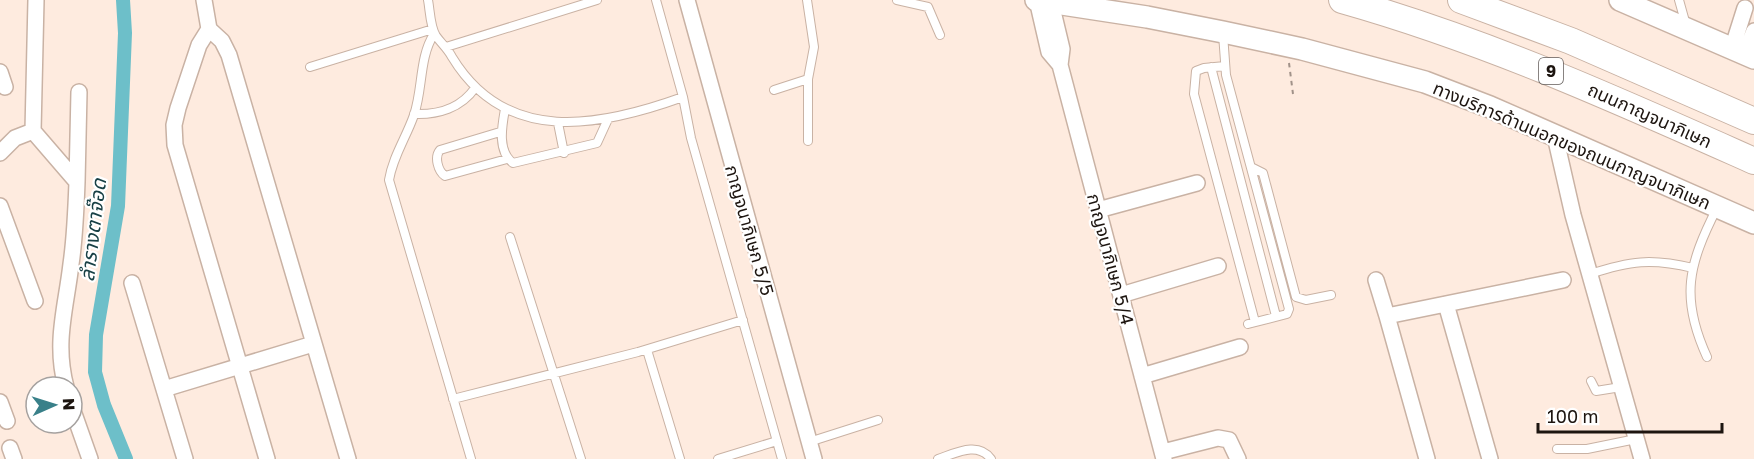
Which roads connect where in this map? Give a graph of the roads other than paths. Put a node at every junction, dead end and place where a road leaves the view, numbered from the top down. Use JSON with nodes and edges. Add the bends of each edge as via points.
{"nodes":[{"id":1,"x":36,"y":0,"type":"edge"},
{"id":2,"x":204,"y":0,"type":"edge"},
{"id":3,"x":428,"y":0,"type":"edge"},
{"id":4,"x":597,"y":0,"type":"edge"},
{"id":5,"x":656,"y":0,"type":"edge"},
{"id":6,"x":687,"y":0,"type":"edge"},
{"id":7,"x":807,"y":0,"type":"edge"},
{"id":8,"x":897,"y":0,"type":"edge"},
{"id":9,"x":1342,"y":0,"type":"edge"},
{"id":10,"x":1461,"y":0,"type":"edge"},
{"id":11,"x":1620,"y":0,"type":"edge"},
{"id":12,"x":1679,"y":0,"type":"edge"},
{"id":13,"x":1041,"y":1,"type":"edge"},
{"id":14,"x":1747,"y":3,"type":"edge"},
{"id":15,"x":1687,"y":28,"type":"junction"},
{"id":16,"x":208,"y":29,"type":"junction"},
{"id":17,"x":434,"y":32,"type":"junction"},
{"id":18,"x":1223,"y":32,"type":"junction"},
{"id":19,"x":940,"y":35,"type":"dead end"},
{"id":20,"x":1747,"y":43,"type":"edge"},
{"id":21,"x":446,"y":47,"type":"junction"},
{"id":22,"x":1226,"y":66,"type":"junction"},
{"id":23,"x":310,"y":67,"type":"dead end"},
{"id":24,"x":1211,"y":67,"type":"junction"},
{"id":25,"x":808,"y":79,"type":"junction"},
{"id":26,"x":475,"y":88,"type":"junction"},
{"id":27,"x":774,"y":90,"type":"dead end"},
{"id":28,"x":79,"y":92,"type":"dead end"},
{"id":29,"x":683,"y":97,"type":"junction"},
{"id":30,"x":505,"y":110,"type":"junction"},
{"id":31,"x":414,"y":114,"type":"junction"},
{"id":32,"x":608,"y":119,"type":"junction"},
{"id":33,"x":1754,"y":121,"type":"edge"},
{"id":34,"x":558,"y":123,"type":"junction"},
{"id":35,"x":33,"y":131,"type":"junction"},
{"id":36,"x":500,"y":132,"type":"junction"},
{"id":37,"x":1555,"y":136,"type":"junction"},
{"id":38,"x":808,"y":141,"type":"dead end"},
{"id":39,"x":0,"y":153,"type":"edge"},
{"id":40,"x":564,"y":153,"type":"junction"},
{"id":41,"x":507,"y":159,"type":"junction"},
{"id":42,"x":1754,"y":161,"type":"edge"},
{"id":43,"x":1253,"y":168,"type":"junction"},
{"id":44,"x":77,"y":182,"type":"junction"},
{"id":45,"x":1197,"y":183,"type":"dead end"},
{"id":46,"x":0,"y":206,"type":"edge"},
{"id":47,"x":1717,"y":207,"type":"junction"},
{"id":48,"x":1098,"y":210,"type":"junction"},
{"id":49,"x":1754,"y":223,"type":"edge"},
{"id":50,"x":510,"y":237,"type":"dead end"},
{"id":51,"x":1218,"y":266,"type":"dead end"},
{"id":52,"x":1693,"y":268,"type":"junction"},
{"id":53,"x":1590,"y":274,"type":"junction"},
{"id":54,"x":1376,"y":280,"type":"dead end"},
{"id":55,"x":132,"y":283,"type":"dead end"},
{"id":56,"x":1121,"y":295,"type":"junction"},
{"id":57,"x":1331,"y":295,"type":"dead end"},
{"id":58,"x":35,"y":301,"type":"dead end"},
{"id":59,"x":1446,"y":304,"type":"junction"},
{"id":60,"x":1276,"y":316,"type":"junction"},
{"id":61,"x":1387,"y":316,"type":"junction"},
{"id":62,"x":743,"y":320,"type":"junction"},
{"id":63,"x":313,"y":344,"type":"junction"},
{"id":64,"x":1240,"y":347,"type":"dead end"},
{"id":65,"x":647,"y":350,"type":"junction"},
{"id":66,"x":1707,"y":357,"type":"dead end"},
{"id":67,"x":241,"y":367,"type":"junction"},
{"id":68,"x":553,"y":373,"type":"junction"},
{"id":69,"x":64,"y":375,"type":"edge"},
{"id":70,"x":1142,"y":376,"type":"junction"},
{"id":71,"x":1591,"y":381,"type":"dead end"},
{"id":72,"x":1621,"y":387,"type":"junction"},
{"id":73,"x":164,"y":389,"type":"junction"},
{"id":74,"x":453,"y":399,"type":"junction"},
{"id":75,"x":0,"y":402,"type":"edge"},
{"id":76,"x":878,"y":420,"type":"dead end"},
{"id":77,"x":7,"y":421,"type":"dead end"},
{"id":78,"x":82,"y":435,"type":"edge"},
{"id":79,"x":1636,"y":439,"type":"junction"},
{"id":80,"x":777,"y":441,"type":"junction"},
{"id":81,"x":809,"y":442,"type":"junction"},
{"id":82,"x":1557,"y":449,"type":"dead end"},
{"id":83,"x":1163,"y":456,"type":"edge"},
{"id":84,"x":90,"y":459,"type":"edge"},
{"id":85,"x":185,"y":459,"type":"edge"},
{"id":86,"x":267,"y":459,"type":"edge"},
{"id":87,"x":348,"y":459,"type":"edge"},
{"id":88,"x":471,"y":459,"type":"edge"},
{"id":89,"x":581,"y":459,"type":"edge"},
{"id":90,"x":680,"y":459,"type":"edge"},
{"id":91,"x":718,"y":459,"type":"edge"},
{"id":92,"x":782,"y":459,"type":"edge"},
{"id":93,"x":814,"y":459,"type":"edge"},
{"id":94,"x":938,"y":459,"type":"edge"},
{"id":95,"x":991,"y":459,"type":"edge"},
{"id":96,"x":1238,"y":459,"type":"edge"},
{"id":97,"x":1427,"y":459,"type":"edge"},
{"id":98,"x":1490,"y":459,"type":"edge"},
{"id":99,"x":1642,"y":459,"type":"edge"}],
"edges":[{"from":1,"to":35,"type":"street"},
{"from":2,"to":16,"type":"street"},
{"from":3,"to":17,"type":"lane"},
{"from":4,"to":21,"type":"lane"},
{"from":5,"to":29,"type":"lane"},
{"from":6,"to":81,"type":"street","name":"กาญจนาภิเษก 5/5"},
{"from":7,"to":25,"type":"lane","via":[[814,47]]},
{"from":8,"to":19,"type":"lane","via":[[928,7]]},
{"from":9,"to":42,"type":"highway","name":"ถนนกาญจนาภิเษก","number":"9","via":[[1439,29],[1558,74]]},
{"from":10,"to":33,"type":"highway","name":"ถนนกาญจนาภิเษก","number":"9","via":[[1571,41]]},
{"from":11,"to":15,"type":"main road"},
{"from":12,"to":15,"type":"lane"},
{"from":13,"to":18,"type":"main road","name":"ทางบริการด้านนอกของถนนกาญจนาภิเษก"},
{"from":13,"to":48,"type":"street","name":"กาญจนาภิเษก 5/4","via":[[1062,49],[1060,65]]},
{"from":14,"to":20,"type":"street"},
{"from":15,"to":20,"type":"main road"},
{"from":16,"to":63,"type":"street","via":[[222,41],[229,55],[304,301]]},
{"from":16,"to":67,"type":"street","via":[[178,108],[175,145]]},
{"from":17,"to":21,"type":"lane"},
{"from":17,"to":23,"type":"lane"},
{"from":17,"to":31,"type":"lane","via":[[427,45]]},
{"from":18,"to":22,"type":"lane"},
{"from":18,"to":37,"type":"main road","name":"ทางบริการด้านนอกของถนนกาญจนาภิเษก","via":[[1425,82]]},
{"from":21,"to":26,"type":"lane"},
{"from":22,"to":24,"type":"lane"},
{"from":22,"to":43,"type":"lane"},
{"from":24,"to":60,"type":"lane"},
{"from":24,"to":60,"type":"lane","via":[[1194,75],[1194,94],[1252,323]]},
{"from":25,"to":27,"type":"lane"},
{"from":25,"to":38,"type":"lane"},
{"from":26,"to":30,"type":"lane"},
{"from":26,"to":31,"type":"lane","via":[[467,99],[447,110]]},
{"from":28,"to":44,"type":"street"},
{"from":29,"to":32,"type":"lane"},
{"from":29,"to":62,"type":"lane"},
{"from":30,"to":34,"type":"lane"},
{"from":30,"to":36,"type":"lane"},
{"from":31,"to":74,"type":"lane","via":[[393,160],[389,180]]},
{"from":32,"to":34,"type":"lane"},
{"from":32,"to":40,"type":"lane","via":[[597,143]]},
{"from":34,"to":40,"type":"lane"},
{"from":35,"to":39,"type":"street","via":[[15,138]]},
{"from":35,"to":44,"type":"street"},
{"from":36,"to":41,"type":"lane"},
{"from":36,"to":41,"type":"lane","via":[[440,150],[436,159],[445,176]]},
{"from":37,"to":47,"type":"main road","name":"ทางบริการด้านนอกของถนนกาญจนาภิเษก"},
{"from":37,"to":53,"type":"street"},
{"from":40,"to":41,"type":"lane","via":[[519,164]]},
{"from":43,"to":57,"type":"lane","via":[[1263,173],[1296,297],[1306,300]]},
{"from":43,"to":60,"type":"lane","via":[[1290,309],[1287,314]]},
{"from":44,"to":69,"type":"street","via":[[71,268],[61,319]]},
{"from":45,"to":48,"type":"street"},
{"from":46,"to":58,"type":"street"},
{"from":47,"to":49,"type":"main road","name":"ทางบริการด้านนอกของถนนกาญจนาภิเษก"},
{"from":47,"to":52,"type":"lane"},
{"from":48,"to":56,"type":"street","name":"กาญจนาภิเษก 5/4"},
{"from":50,"to":68,"type":"lane"},
{"from":51,"to":56,"type":"street"},
{"from":52,"to":53,"type":"lane","via":[[1632,262]]},
{"from":52,"to":66,"type":"lane","via":[[1691,311]]},
{"from":53,"to":59,"type":"street"},
{"from":53,"to":72,"type":"street"},
{"from":54,"to":61,"type":"street"},
{"from":55,"to":73,"type":"street"},
{"from":56,"to":70,"type":"street","name":"กาญจนาภิเษก 5/4"},
{"from":59,"to":61,"type":"street"},
{"from":59,"to":98,"type":"street"},
{"from":61,"to":97,"type":"street"},
{"from":62,"to":65,"type":"lane"},
{"from":62,"to":80,"type":"lane"},
{"from":63,"to":67,"type":"street"},
{"from":63,"to":87,"type":"street"},
{"from":64,"to":70,"type":"street"},
{"from":65,"to":68,"type":"lane"},
{"from":65,"to":90,"type":"lane"},
{"from":67,"to":73,"type":"street"},
{"from":67,"to":86,"type":"street"},
{"from":68,"to":74,"type":"lane"},
{"from":68,"to":89,"type":"lane"},
{"from":70,"to":83,"type":"street","name":"กาญจนาภิเษก 5/4"},
{"from":71,"to":72,"type":"lane","via":[[1596,391]]},
{"from":72,"to":79,"type":"street"},
{"from":73,"to":85,"type":"street"},
{"from":74,"to":88,"type":"lane"},
{"from":75,"to":77,"type":"street"},
{"from":76,"to":81,"type":"lane"},
{"from":78,"to":84,"type":"street"},
{"from":79,"to":82,"type":"lane","via":[[1587,449]]},
{"from":79,"to":99,"type":"street"},
{"from":80,"to":91,"type":"lane"},
{"from":80,"to":92,"type":"lane"},
{"from":81,"to":93,"type":"street","name":"กาญจนาภิเษก 5/5"},
{"from":83,"to":96,"type":"street","via":[[1218,438],[1229,440]]},
{"from":94,"to":95,"type":"lane","via":[[978,449],[986,451]]}]}
